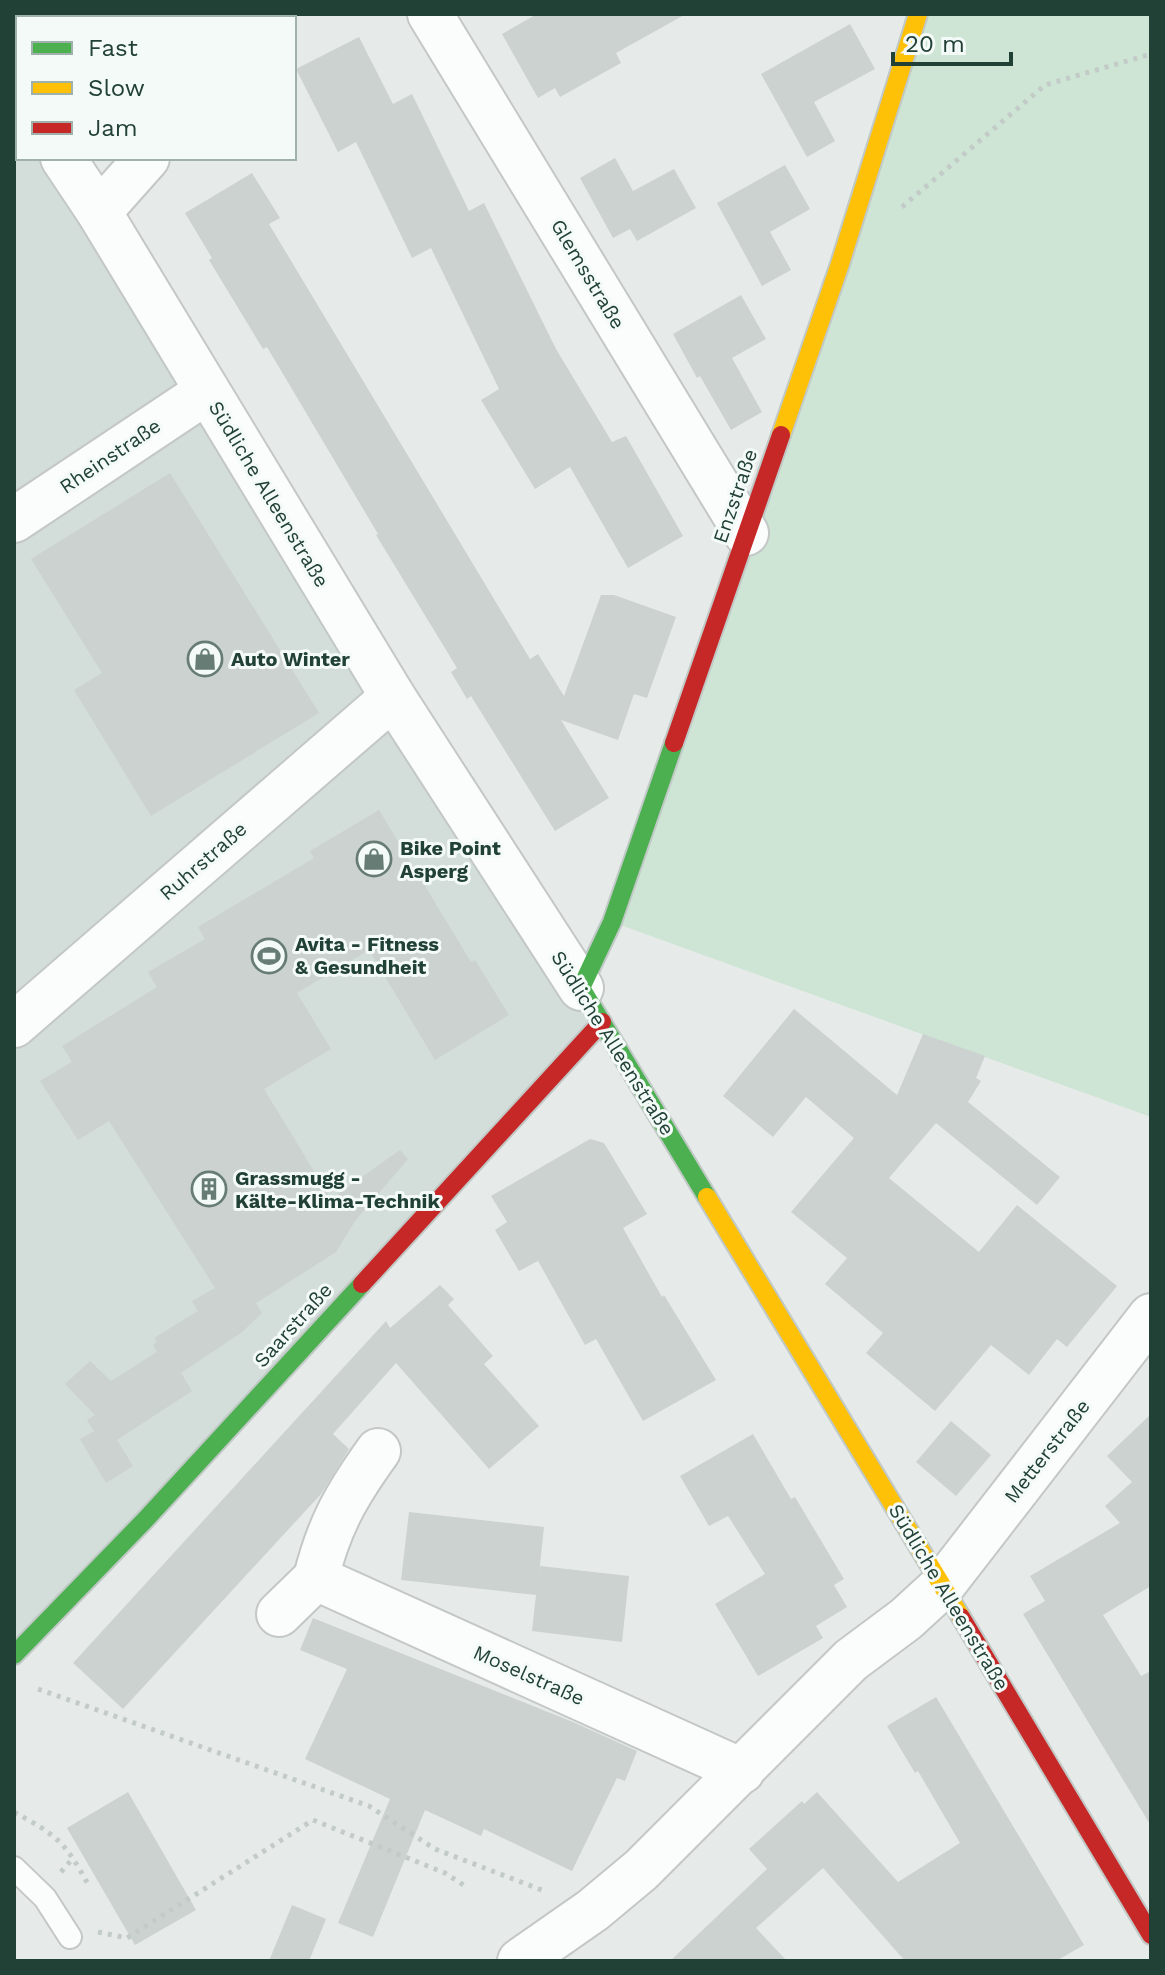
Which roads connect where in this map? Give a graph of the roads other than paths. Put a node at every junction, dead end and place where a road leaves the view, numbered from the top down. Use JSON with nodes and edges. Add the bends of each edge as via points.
{"nodes":[{"id":1,"x":430,"y":14,"type":"edge"},
{"id":2,"x":918,"y":14,"type":"edge"},
{"id":3,"x":64,"y":160,"type":"edge"},
{"id":4,"x":145,"y":160,"type":"edge"},
{"id":5,"x":99,"y":212,"type":"junction"},
{"id":6,"x":206,"y":392,"type":"junction"},
{"id":7,"x":14,"y":520,"type":"edge"},
{"id":8,"x":746,"y":533,"type":"junction"},
{"id":9,"x":393,"y":697,"type":"junction"},
{"id":10,"x":592,"y":1005,"type":"junction"},
{"id":11,"x":14,"y":1025,"type":"edge"},
{"id":12,"x":1151,"y":1316,"type":"edge"},
{"id":13,"x":378,"y":1451,"type":"dead end"},
{"id":14,"x":316,"y":1578,"type":"junction"},
{"id":15,"x":942,"y":1586,"type":"junction"},
{"id":16,"x":279,"y":1614,"type":"dead end"},
{"id":17,"x":14,"y":1655,"type":"edge"},
{"id":18,"x":742,"y":1771,"type":"junction"},
{"id":19,"x":14,"y":1868,"type":"edge"},
{"id":20,"x":77,"y":1933,"type":"road end"},
{"id":21,"x":1151,"y":1935,"type":"edge"},
{"id":22,"x":520,"y":1961,"type":"edge"}],
"edges":[{"from":1,"to":8,"type":"street","name":"Glemsstraße"},
{"from":2,"to":8,"type":"street","name":"Enzstraße","via":[[840,264]]},
{"from":3,"to":5,"type":"street","name":"Südliche Alleenstraße"},
{"from":4,"to":5,"type":"street"},
{"from":5,"to":6,"type":"street","name":"Südliche Alleenstraße"},
{"from":6,"to":7,"type":"street","name":"Rheinstraße"},
{"from":6,"to":9,"type":"street","name":"Südliche Alleenstraße"},
{"from":8,"to":10,"type":"street","name":"Enzstraße","via":[[612,922]]},
{"from":9,"to":10,"type":"street","name":"Südliche Alleenstraße"},
{"from":9,"to":11,"type":"street","name":"Ruhrstraße"},
{"from":10,"to":15,"type":"street","name":"Südliche Alleenstraße"},
{"from":10,"to":17,"type":"street","name":"Saarstraße","via":[[145,1520]]},
{"from":12,"to":15,"type":"street","name":"Metterstraße"},
{"from":13,"to":14,"type":"street","via":[[346,1495]]},
{"from":14,"to":16,"type":"street"},
{"from":14,"to":18,"type":"street","name":"Moselstraße"},
{"from":15,"to":18,"type":"street","via":[[851,1660]]},
{"from":15,"to":21,"type":"street","name":"Südliche Alleenstraße"},
{"from":18,"to":22,"type":"street","via":[[641,1870]]},
{"from":19,"to":20,"type":"lane"}]}
